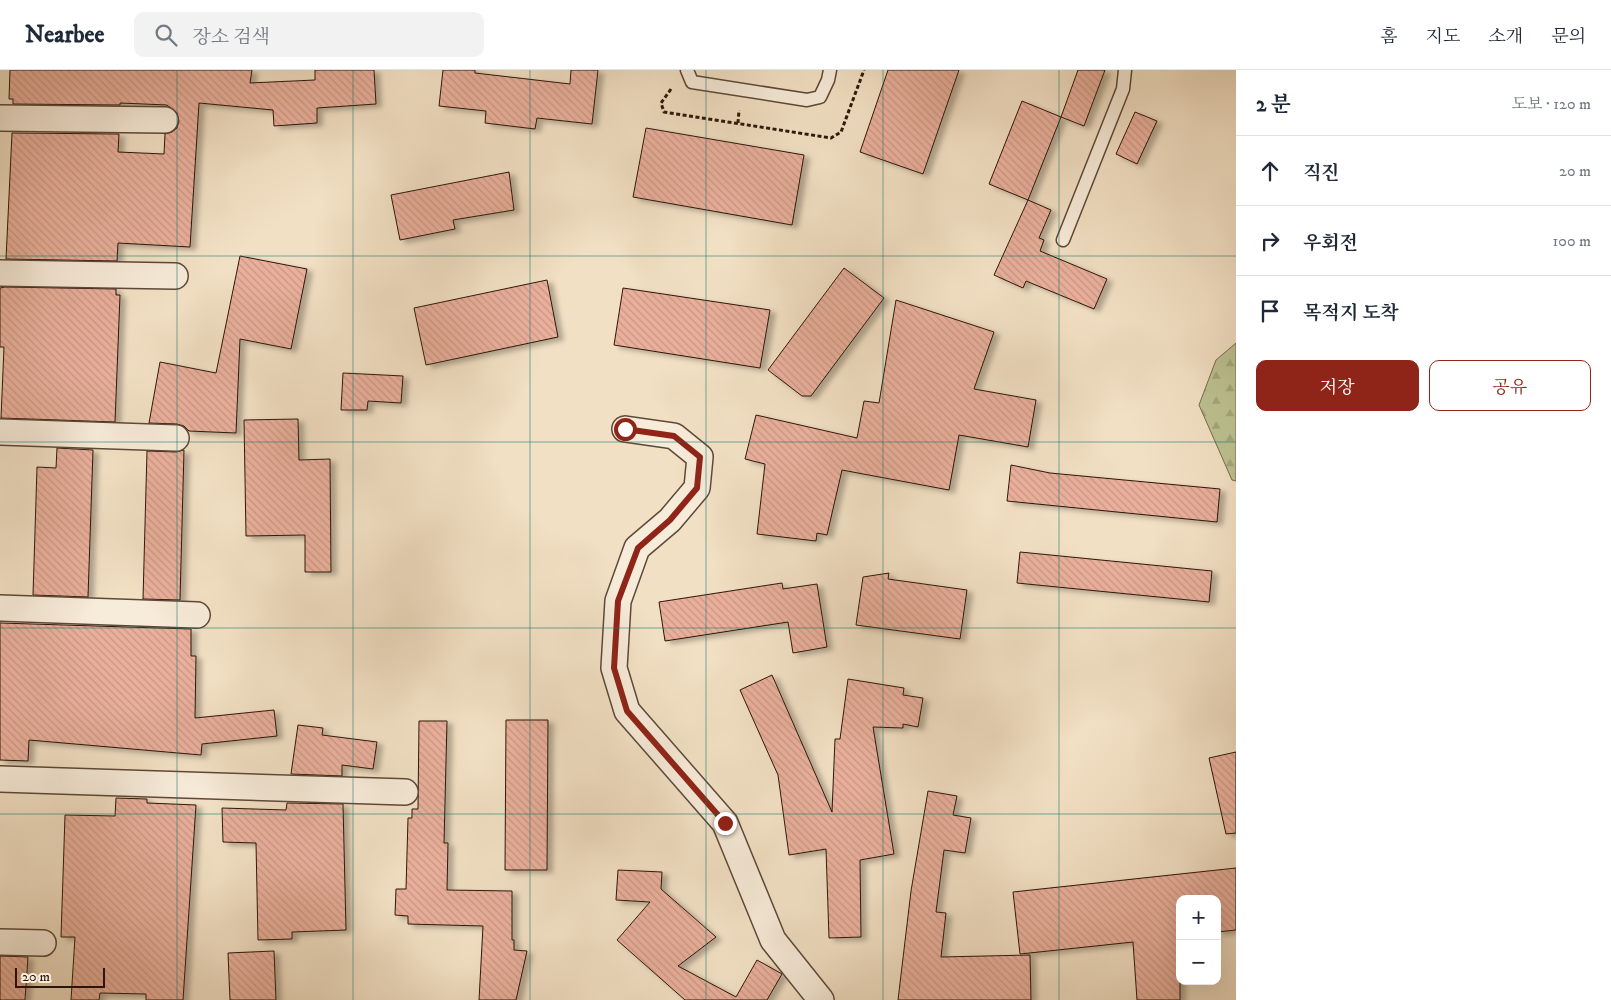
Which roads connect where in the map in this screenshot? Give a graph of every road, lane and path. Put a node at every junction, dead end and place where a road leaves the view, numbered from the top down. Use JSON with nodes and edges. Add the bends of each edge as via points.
{"nodes":[{"id":1,"x":687,"y":70,"type":"edge"},
{"id":2,"x":830,"y":70,"type":"edge"},
{"id":3,"x":1125,"y":70,"type":"edge"},
{"id":4,"x":0,"y":118,"type":"edge"},
{"id":5,"x":165,"y":120,"type":"dead end"},
{"id":6,"x":1063,"y":240,"type":"dead end"},
{"id":7,"x":0,"y":272,"type":"edge"},
{"id":8,"x":176,"y":276,"type":"dead end"},
{"id":9,"x":625,"y":429,"type":"dead end"},
{"id":10,"x":0,"y":432,"type":"edge"},
{"id":11,"x":176,"y":438,"type":"dead end"},
{"id":12,"x":0,"y":608,"type":"edge"},
{"id":13,"x":197,"y":615,"type":"dead end"},
{"id":14,"x":0,"y":779,"type":"edge"},
{"id":15,"x":405,"y":792,"type":"dead end"},
{"id":16,"x":0,"y":942,"type":"edge"},
{"id":17,"x":43,"y":943,"type":"dead end"},
{"id":18,"x":821,"y":1000,"type":"edge"}],
"edges":[{"from":1,"to":2,"type":"lane","via":[[692,82],[807,100],[820,97]]},
{"from":3,"to":6,"type":"lane","via":[[1123,89]]},
{"from":4,"to":5,"type":"street"},
{"from":7,"to":8,"type":"street"},
{"from":9,"to":18,"type":"street","via":[[674,436],[700,457],[697,488],[670,520],[638,548],[618,601],[614,668],[627,711],[725,823],[773,940]]},
{"from":10,"to":11,"type":"street"},
{"from":12,"to":13,"type":"street"},
{"from":14,"to":15,"type":"street"},
{"from":16,"to":17,"type":"street"}]}
